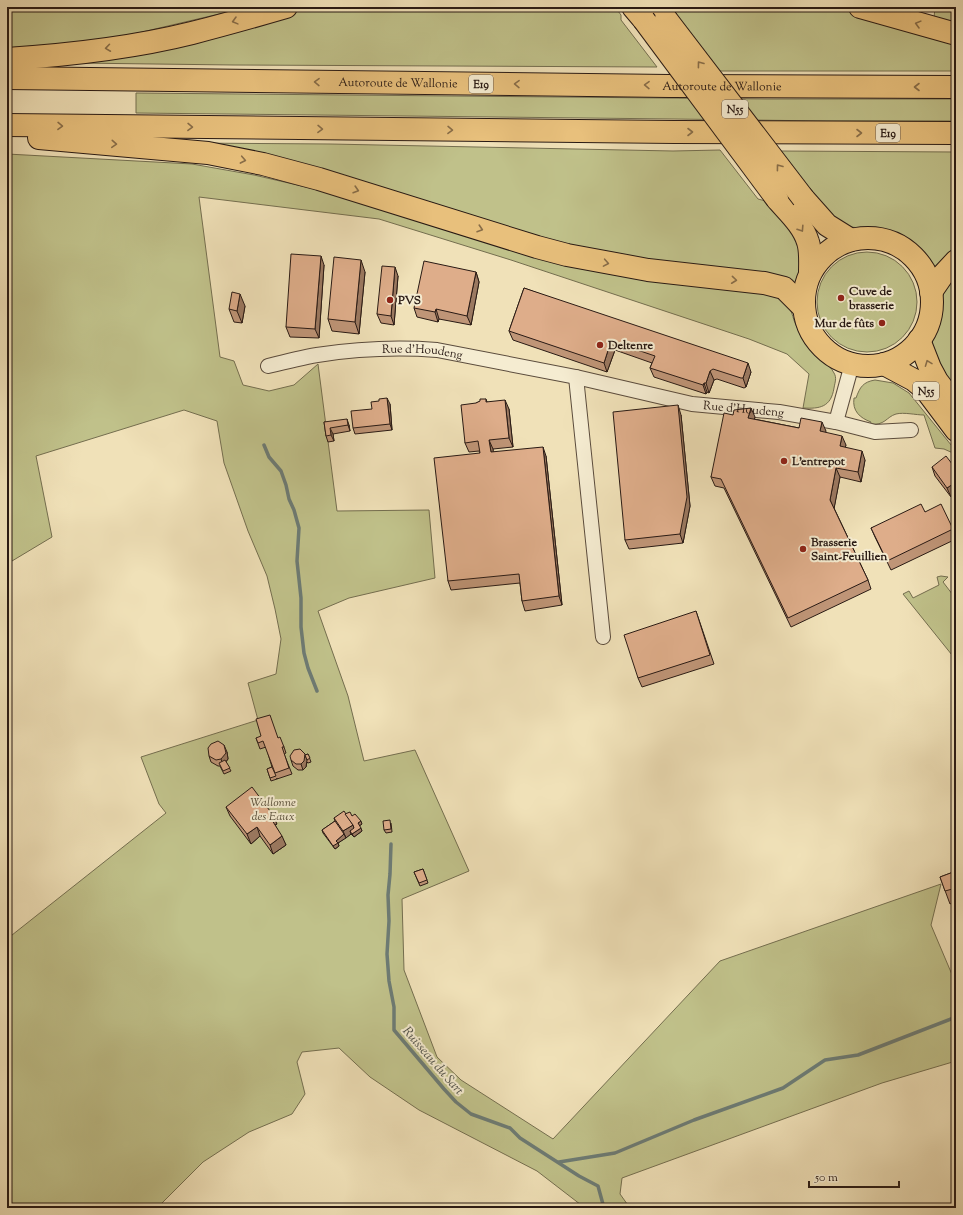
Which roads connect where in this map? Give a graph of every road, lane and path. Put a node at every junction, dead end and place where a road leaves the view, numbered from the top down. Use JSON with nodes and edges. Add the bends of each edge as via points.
{"nodes":[{"id":1,"x":286,"y":7,"type":"edge"},
{"id":2,"x":860,"y":7,"type":"edge"},
{"id":3,"x":650,"y":13,"type":"edge"},
{"id":4,"x":956,"y":34,"type":"edge"},
{"id":5,"x":7,"y":59,"type":"edge"},
{"id":6,"x":7,"y":78,"type":"edge"},
{"id":7,"x":956,"y":87,"type":"edge"},
{"id":8,"x":7,"y":127,"type":"edge"},
{"id":9,"x":956,"y":133,"type":"edge"},
{"id":10,"x":851,"y":240,"type":"junction"},
{"id":11,"x":956,"y":261,"type":"edge"},
{"id":12,"x":810,"y":273,"type":"junction"},
{"id":13,"x":931,"y":292,"type":"junction"},
{"id":14,"x":804,"y":308,"type":"junction"},
{"id":15,"x":919,"y":340,"type":"junction"},
{"id":16,"x":852,"y":364,"type":"junction"},
{"id":17,"x":884,"y":364,"type":"junction"},
{"id":18,"x":268,"y":366,"type":"dead end"},
{"id":19,"x":576,"y":377,"type":"junction"},
{"id":20,"x":956,"y":406,"type":"edge"},
{"id":21,"x":836,"y":422,"type":"junction"},
{"id":22,"x":911,"y":430,"type":"dead end"},
{"id":23,"x":956,"y":430,"type":"edge"},
{"id":24,"x":603,"y":637,"type":"dead end"}],
"edges":[{"from":1,"to":5,"type":"main road","one_way":true,"via":[[191,33],[134,44]]},
{"from":4,"to":2,"type":"main road","one_way":true},
{"from":10,"to":3,"type":"main road","number":"N55","one_way":true,"bridge":true,"via":[[827,225],[803,198]]},
{"from":3,"to":12,"type":"main road","number":"N55","one_way":true,"bridge":true,"via":[[777,199],[802,229],[810,249]]},
{"from":7,"to":6,"type":"main road","name":"Autoroute de Wallonie","number":"E19","one_way":true},
{"from":8,"to":9,"type":"main road","number":"E19","one_way":true},
{"from":8,"to":14,"type":"main road","one_way":true,"via":[[43,139],[208,153],[263,164],[567,255],[648,270],[764,283],[784,288]]},
{"from":10,"to":12,"type":"main road","number":"N55","via":[[828,251]]},
{"from":10,"to":13,"type":"main road","number":"N55","via":[[882,239],[909,252],[927,277]]},
{"from":11,"to":13,"type":"main road"},
{"from":12,"to":14,"type":"main road","number":"N55","via":[[805,290]]},
{"from":13,"to":15,"type":"main road","number":"N55","via":[[930,317]]},
{"from":14,"to":16,"type":"main road","number":"N55","via":[[807,323],[824,349]]},
{"from":15,"to":17,"type":"main road","number":"N55","via":[[898,358]]},
{"from":20,"to":15,"type":"main road","number":"N55","one_way":true,"via":[[937,381]]},
{"from":16,"to":17,"type":"main road","number":"N55"},
{"from":16,"to":21,"type":"street"},
{"from":17,"to":23,"type":"main road","number":"N55","via":[[914,380],[926,390]]},
{"from":18,"to":19,"type":"street","name":"Rue d'Houdeng","via":[[317,355],[366,350],[417,349],[457,353]]},
{"from":19,"to":21,"type":"street","name":"Rue d'Houdeng","via":[[692,404],[766,410]]},
{"from":19,"to":24,"type":"street"},
{"from":21,"to":22,"type":"street","name":"Rue d'Houdeng","via":[[876,432]]}]}
